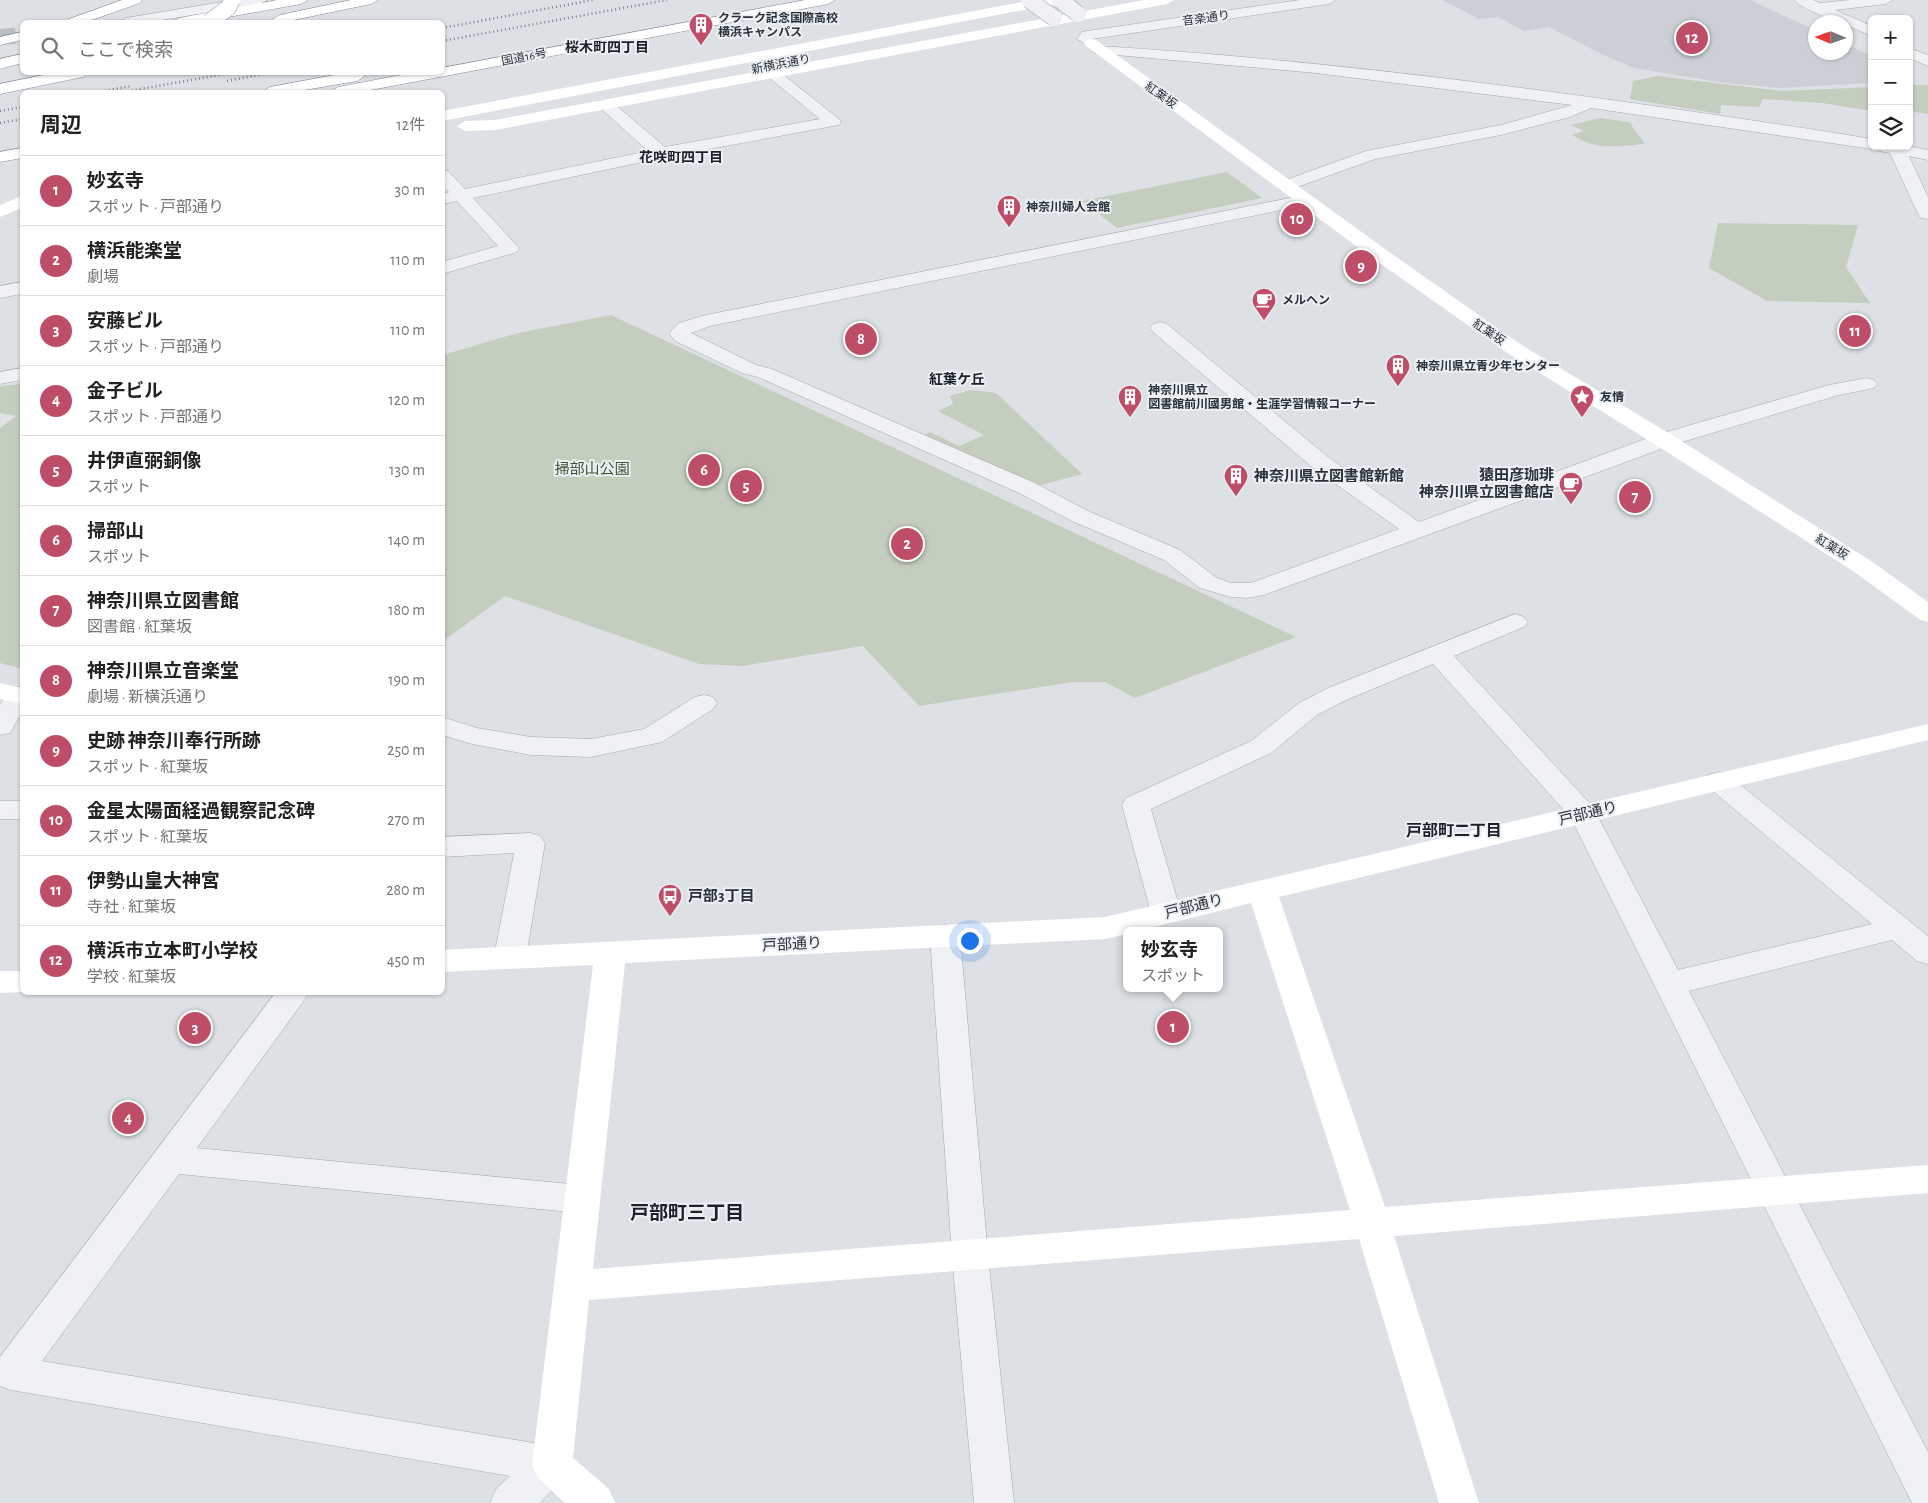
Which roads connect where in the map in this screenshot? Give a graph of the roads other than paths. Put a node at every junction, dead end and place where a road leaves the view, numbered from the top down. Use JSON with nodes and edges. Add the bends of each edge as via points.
{"nodes":[{"id":1,"x":135,"y":0,"type":"edge"},
{"id":2,"x":232,"y":0,"type":"edge"},
{"id":3,"x":260,"y":0,"type":"edge"},
{"id":4,"x":301,"y":0,"type":"edge"},
{"id":5,"x":321,"y":0,"type":"edge"},
{"id":6,"x":766,"y":0,"type":"edge"},
{"id":7,"x":828,"y":0,"type":"edge"},
{"id":8,"x":1029,"y":0,"type":"edge"},
{"id":9,"x":1056,"y":0,"type":"edge"},
{"id":10,"x":1060,"y":0,"type":"edge"},
{"id":11,"x":1120,"y":0,"type":"edge"},
{"id":12,"x":1167,"y":0,"type":"edge"},
{"id":13,"x":1329,"y":0,"type":"edge"},
{"id":14,"x":1801,"y":0,"type":"edge"},
{"id":15,"x":1886,"y":0,"type":"edge"},
{"id":16,"x":377,"y":1,"type":"edge"},
{"id":17,"x":1818,"y":8,"type":"junction"},
{"id":18,"x":1080,"y":16,"type":"junction"},
{"id":19,"x":80,"y":20,"type":"edge"},
{"id":20,"x":138,"y":20,"type":"edge"},
{"id":21,"x":190,"y":20,"type":"edge"},
{"id":22,"x":213,"y":20,"type":"edge"},
{"id":23,"x":220,"y":20,"type":"edge"},
{"id":24,"x":275,"y":20,"type":"edge"},
{"id":25,"x":301,"y":20,"type":"edge"},
{"id":26,"x":1057,"y":20,"type":"junction"},
{"id":27,"x":1868,"y":30,"type":"edge"},
{"id":28,"x":20,"y":36,"type":"edge"},
{"id":29,"x":0,"y":41,"type":"edge"},
{"id":30,"x":1091,"y":42,"type":"junction"},
{"id":31,"x":1913,"y":46,"type":"edge"},
{"id":32,"x":20,"y":51,"type":"edge"},
{"id":33,"x":0,"y":55,"type":"edge"},
{"id":34,"x":445,"y":59,"type":"edge"},
{"id":35,"x":20,"y":60,"type":"edge"},
{"id":36,"x":1928,"y":60,"type":"edge"},
{"id":37,"x":0,"y":64,"type":"edge"},
{"id":38,"x":20,"y":71,"type":"edge"},
{"id":39,"x":445,"y":72,"type":"edge"},
{"id":40,"x":772,"y":73,"type":"junction"},
{"id":41,"x":0,"y":75,"type":"edge"},
{"id":42,"x":42,"y":75,"type":"edge"},
{"id":43,"x":68,"y":75,"type":"edge"},
{"id":44,"x":361,"y":75,"type":"edge"},
{"id":45,"x":429,"y":75,"type":"edge"},
{"id":46,"x":0,"y":84,"type":"edge"},
{"id":47,"x":0,"y":89,"type":"edge"},
{"id":48,"x":281,"y":90,"type":"edge"},
{"id":49,"x":349,"y":90,"type":"edge"},
{"id":50,"x":1589,"y":102,"type":"junction"},
{"id":51,"x":605,"y":104,"type":"junction"},
{"id":52,"x":445,"y":115,"type":"edge"},
{"id":53,"x":465,"y":126,"type":"junction"},
{"id":54,"x":445,"y":130,"type":"edge"},
{"id":55,"x":20,"y":139,"type":"edge"},
{"id":56,"x":0,"y":143,"type":"edge"},
{"id":57,"x":1868,"y":143,"type":"edge"},
{"id":58,"x":1891,"y":150,"type":"edge"},
{"id":59,"x":1901,"y":150,"type":"edge"},
{"id":60,"x":20,"y":152,"type":"edge"},
{"id":61,"x":661,"y":153,"type":"junction"},
{"id":62,"x":1928,"y":155,"type":"edge"},
{"id":63,"x":0,"y":157,"type":"edge"},
{"id":64,"x":445,"y":178,"type":"edge"},
{"id":65,"x":1286,"y":186,"type":"junction"},
{"id":66,"x":461,"y":195,"type":"junction"},
{"id":67,"x":445,"y":198,"type":"edge"},
{"id":68,"x":20,"y":199,"type":"edge"},
{"id":69,"x":20,"y":200,"type":"edge"},
{"id":70,"x":1305,"y":200,"type":"junction"},
{"id":71,"x":0,"y":203,"type":"edge"},
{"id":72,"x":0,"y":212,"type":"edge"},
{"id":73,"x":1927,"y":214,"type":"edge"},
{"id":74,"x":20,"y":215,"type":"edge"},
{"id":75,"x":0,"y":220,"type":"edge"},
{"id":76,"x":445,"y":267,"type":"edge"},
{"id":77,"x":20,"y":288,"type":"edge"},
{"id":78,"x":0,"y":292,"type":"edge"},
{"id":79,"x":1160,"y":328,"type":"dead end"},
{"id":80,"x":20,"y":374,"type":"edge"},
{"id":81,"x":0,"y":378,"type":"edge"},
{"id":82,"x":1867,"y":384,"type":"dead end"},
{"id":83,"x":1664,"y":440,"type":"junction"},
{"id":84,"x":1415,"y":530,"type":"junction"},
{"id":85,"x":1928,"y":614,"type":"edge"},
{"id":86,"x":1515,"y":622,"type":"dead end"},
{"id":87,"x":1438,"y":654,"type":"junction"},
{"id":88,"x":14,"y":694,"type":"edge"},
{"id":89,"x":704,"y":703,"type":"dead end"},
{"id":90,"x":445,"y":726,"type":"edge"},
{"id":91,"x":0,"y":727,"type":"edge"},
{"id":92,"x":1928,"y":732,"type":"edge"},
{"id":93,"x":1718,"y":781,"type":"junction"},
{"id":94,"x":0,"y":810,"type":"edge"},
{"id":95,"x":20,"y":810,"type":"edge"},
{"id":96,"x":1584,"y":814,"type":"junction"},
{"id":97,"x":445,"y":847,"type":"edge"},
{"id":98,"x":1262,"y":890,"type":"junction"},
{"id":99,"x":1166,"y":913,"type":"junction"},
{"id":100,"x":1898,"y":928,"type":"junction"},
{"id":101,"x":945,"y":936,"type":"junction"},
{"id":102,"x":610,"y":953,"type":"junction"},
{"id":103,"x":1928,"y":953,"type":"edge"},
{"id":104,"x":510,"y":957,"type":"junction"},
{"id":105,"x":445,"y":961,"type":"edge"},
{"id":106,"x":0,"y":982,"type":"edge"},
{"id":107,"x":20,"y":982,"type":"edge"},
{"id":108,"x":1669,"y":984,"type":"junction"},
{"id":109,"x":292,"y":995,"type":"edge"},
{"id":110,"x":168,"y":1159,"type":"junction"},
{"id":111,"x":1928,"y":1179,"type":"edge"},
{"id":112,"x":1775,"y":1191,"type":"junction"},
{"id":113,"x":581,"y":1199,"type":"junction"},
{"id":114,"x":1372,"y":1222,"type":"junction"},
{"id":115,"x":970,"y":1256,"type":"junction"},
{"id":116,"x":571,"y":1286,"type":"junction"},
{"id":117,"x":3,"y":1375,"type":"edge"},
{"id":118,"x":552,"y":1465,"type":"junction"},
{"id":119,"x":1928,"y":1493,"type":"edge"},
{"id":120,"x":510,"y":1503,"type":"edge"},
{"id":121,"x":596,"y":1503,"type":"edge"},
{"id":122,"x":994,"y":1503,"type":"edge"},
{"id":123,"x":1459,"y":1503,"type":"edge"}],
"edges":[{"from":1,"to":19,"type":"main road"},
{"from":2,"to":22,"type":"main road","bridge":true,"via":[[228,8]]},
{"from":3,"to":20,"type":"street"},
{"from":4,"to":21,"type":"main road"},
{"from":5,"to":23,"type":"main road"},
{"from":6,"to":34,"type":"main road","name":"国道16号"},
{"from":7,"to":39,"type":"main road","name":"国道16号"},
{"from":8,"to":26,"type":"street","bridge":true},
{"from":9,"to":52,"type":"main road","name":"新横浜通り"},
{"from":10,"to":18,"type":"street","bridge":true},
{"from":11,"to":53,"type":"main road","name":"新横浜通り"},
{"from":12,"to":18,"type":"main road"},
{"from":13,"to":30,"type":"street","name":"音楽通り"},
{"from":14,"to":17,"type":"street"},
{"from":15,"to":17,"type":"street"},
{"from":16,"to":24,"type":"main road"},
{"from":16,"to":25,"type":"main road"},
{"from":17,"to":27,"type":"street"},
{"from":18,"to":26,"type":"main road"},
{"from":18,"to":30,"type":"street"},
{"from":26,"to":30,"type":"street"},
{"from":26,"to":40,"type":"main road"},
{"from":28,"to":29,"type":"main road"},
{"from":30,"to":50,"type":"street"},
{"from":30,"to":65,"type":"main road","name":"紅葉坂"},
{"from":31,"to":36,"type":"street"},
{"from":32,"to":33,"type":"main road"},
{"from":35,"to":37,"type":"main road"},
{"from":38,"to":41,"type":"main road"},
{"from":40,"to":51,"type":"main road"},
{"from":40,"to":61,"type":"street","via":[[833,122]]},
{"from":42,"to":46,"type":"main road"},
{"from":43,"to":47,"type":"main road"},
{"from":44,"to":48,"type":"main road"},
{"from":45,"to":49,"type":"main road","name":"国道16号"},
{"from":50,"to":57,"type":"street"},
{"from":50,"to":65,"type":"street","via":[[1566,113],[1508,128],[1371,155]]},
{"from":51,"to":53,"type":"main road","via":[[495,126]]},
{"from":51,"to":61,"type":"street"},
{"from":53,"to":54,"type":"main road","name":"新横浜通り"},
{"from":55,"to":56,"type":"main road"},
{"from":58,"to":73,"type":"street"},
{"from":59,"to":62,"type":"street"},
{"from":60,"to":63,"type":"main road"},
{"from":61,"to":66,"type":"street"},
{"from":64,"to":66,"type":"street"},
{"from":65,"to":70,"type":"main road","name":"紅葉坂"},
{"from":66,"to":67,"type":"street"},
{"from":66,"to":76,"type":"street","via":[[510,248]]},
{"from":68,"to":71,"type":"main road"},
{"from":69,"to":72,"type":"main road"},
{"from":70,"to":83,"type":"main road","name":"紅葉坂","via":[[1513,348]]},
{"from":70,"to":84,"type":"street","via":[[706,321],[686,327],[680,333],[682,337],[742,365],[793,384],[1172,555],[1208,583],[1230,590],[1255,590]]},
{"from":74,"to":75,"type":"main road"},
{"from":77,"to":78,"type":"street"},
{"from":79,"to":84,"type":"street","via":[[1320,462]]},
{"from":80,"to":81,"type":"street"},
{"from":82,"to":83,"type":"street","via":[[1836,389]]},
{"from":83,"to":84,"type":"street"},
{"from":83,"to":85,"type":"main road","name":"紅葉坂","via":[[1862,566]]},
{"from":86,"to":87,"type":"street"},
{"from":87,"to":96,"type":"street"},
{"from":87,"to":99,"type":"street","via":[[1337,694],[1308,709],[1260,748],[1136,805]]},
{"from":88,"to":91,"type":"street"},
{"from":89,"to":90,"type":"street","via":[[652,736],[592,748],[531,746],[472,736]]},
{"from":92,"to":93,"type":"main road","name":"戸部通り"},
{"from":93,"to":96,"type":"main road","name":"戸部通り"},
{"from":93,"to":100,"type":"street"},
{"from":94,"to":95,"type":"street"},
{"from":96,"to":98,"type":"main road","name":"戸部通り"},
{"from":96,"to":108,"type":"street"},
{"from":97,"to":104,"type":"street","via":[[530,843]]},
{"from":98,"to":99,"type":"main road","name":"戸部通り"},
{"from":98,"to":114,"type":"main road"},
{"from":99,"to":101,"type":"main road","name":"戸部通り","via":[[1106,928]]},
{"from":100,"to":103,"type":"street"},
{"from":100,"to":108,"type":"street"},
{"from":101,"to":102,"type":"main road","name":"戸部通り"},
{"from":101,"to":115,"type":"street"},
{"from":102,"to":104,"type":"main road","name":"戸部通り"},
{"from":102,"to":113,"type":"main road"},
{"from":104,"to":105,"type":"main road","name":"戸部通り"},
{"from":106,"to":107,"type":"main road"},
{"from":108,"to":112,"type":"street"},
{"from":109,"to":110,"type":"street"},
{"from":110,"to":113,"type":"street"},
{"from":110,"to":117,"type":"street"},
{"from":111,"to":112,"type":"main road"},
{"from":112,"to":114,"type":"main road"},
{"from":112,"to":119,"type":"street"},
{"from":113,"to":116,"type":"main road"},
{"from":114,"to":115,"type":"main road"},
{"from":114,"to":123,"type":"main road"},
{"from":115,"to":116,"type":"main road"},
{"from":115,"to":122,"type":"street"},
{"from":116,"to":118,"type":"main road"},
{"from":117,"to":118,"type":"street"},
{"from":118,"to":120,"type":"street"},
{"from":118,"to":121,"type":"main road"}]}
